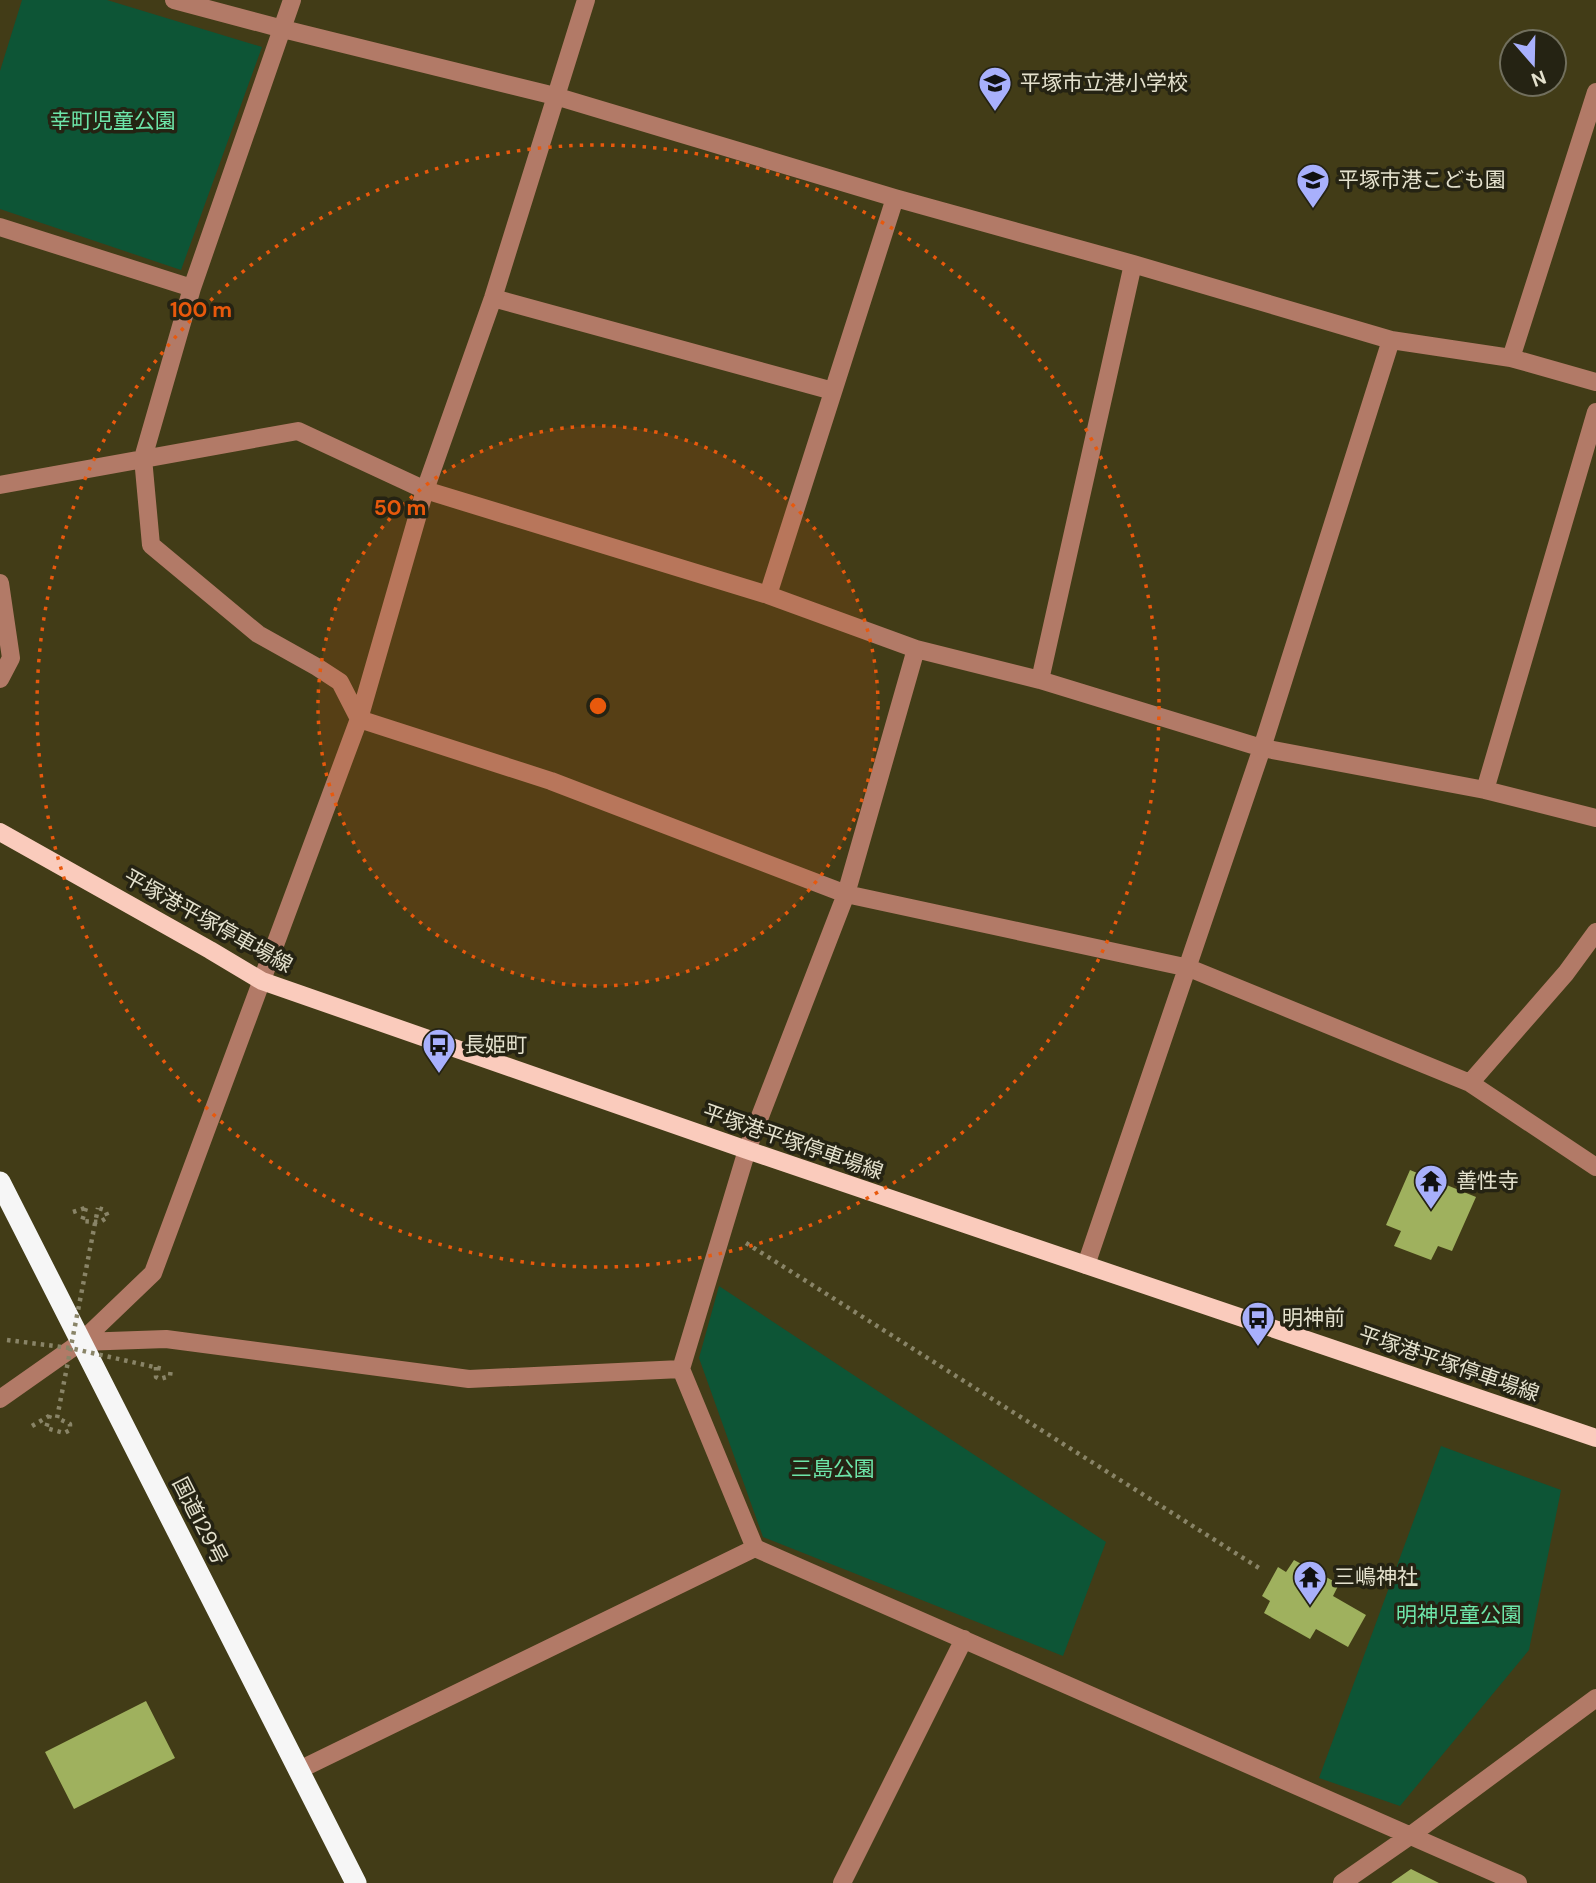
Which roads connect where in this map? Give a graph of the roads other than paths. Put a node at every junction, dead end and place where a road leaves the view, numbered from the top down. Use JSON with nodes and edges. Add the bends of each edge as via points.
{"nodes":[{"id":1,"x":174,"y":0,"type":"edge"},
{"id":2,"x":292,"y":0,"type":"edge"},
{"id":3,"x":586,"y":0,"type":"edge"},
{"id":4,"x":283,"y":29,"type":"junction"},
{"id":5,"x":1596,"y":92,"type":"edge"},
{"id":6,"x":555,"y":96,"type":"junction"},
{"id":7,"x":1591,"y":125,"type":"edge"},
{"id":8,"x":895,"y":198,"type":"junction"},
{"id":9,"x":0,"y":227,"type":"edge"},
{"id":10,"x":1133,"y":264,"type":"junction"},
{"id":11,"x":192,"y":288,"type":"junction"},
{"id":12,"x":493,"y":298,"type":"junction"},
{"id":13,"x":1391,"y":340,"type":"junction"},
{"id":14,"x":1511,"y":358,"type":"junction"},
{"id":15,"x":1596,"y":383,"type":"edge"},
{"id":16,"x":833,"y":391,"type":"junction"},
{"id":17,"x":1596,"y":412,"type":"edge"},
{"id":18,"x":144,"y":458,"type":"junction"},
{"id":19,"x":0,"y":485,"type":"edge"},
{"id":20,"x":425,"y":489,"type":"junction"},
{"id":21,"x":0,"y":583,"type":"edge"},
{"id":22,"x":768,"y":595,"type":"junction"},
{"id":23,"x":916,"y":649,"type":"junction"},
{"id":24,"x":0,"y":679,"type":"edge"},
{"id":25,"x":1040,"y":680,"type":"junction"},
{"id":26,"x":359,"y":719,"type":"junction"},
{"id":27,"x":1262,"y":748,"type":"junction"},
{"id":28,"x":1485,"y":790,"type":"junction"},
{"id":29,"x":1596,"y":818,"type":"edge"},
{"id":30,"x":0,"y":832,"type":"edge"},
{"id":31,"x":846,"y":894,"type":"junction"},
{"id":32,"x":1596,"y":932,"type":"edge"},
{"id":33,"x":1189,"y":968,"type":"junction"},
{"id":34,"x":262,"y":981,"type":"junction"},
{"id":35,"x":1469,"y":1083,"type":"junction"},
{"id":36,"x":747,"y":1150,"type":"junction"},
{"id":37,"x":1596,"y":1167,"type":"edge"},
{"id":38,"x":0,"y":1182,"type":"edge"},
{"id":39,"x":1086,"y":1265,"type":"junction"},
{"id":40,"x":76,"y":1345,"type":"junction"},
{"id":41,"x":681,"y":1369,"type":"junction"},
{"id":42,"x":0,"y":1399,"type":"edge"},
{"id":43,"x":1596,"y":1438,"type":"edge"},
{"id":44,"x":755,"y":1548,"type":"junction"},
{"id":45,"x":964,"y":1639,"type":"junction"},
{"id":46,"x":1596,"y":1698,"type":"edge"},
{"id":47,"x":299,"y":1770,"type":"junction"},
{"id":48,"x":1410,"y":1835,"type":"junction"},
{"id":49,"x":356,"y":1883,"type":"edge"},
{"id":50,"x":842,"y":1883,"type":"edge"},
{"id":51,"x":1342,"y":1883,"type":"edge"},
{"id":52,"x":1518,"y":1883,"type":"edge"}],
"edges":[{"from":1,"to":4,"type":"street"},
{"from":2,"to":4,"type":"street"},
{"from":3,"to":6,"type":"street"},
{"from":4,"to":6,"type":"street"},
{"from":4,"to":11,"type":"street"},
{"from":5,"to":7,"type":"street"},
{"from":6,"to":8,"type":"street"},
{"from":6,"to":12,"type":"street"},
{"from":7,"to":14,"type":"street"},
{"from":8,"to":10,"type":"street"},
{"from":8,"to":16,"type":"street"},
{"from":9,"to":11,"type":"street"},
{"from":10,"to":13,"type":"street"},
{"from":10,"to":25,"type":"street"},
{"from":11,"to":18,"type":"street"},
{"from":12,"to":16,"type":"street"},
{"from":12,"to":20,"type":"street"},
{"from":13,"to":14,"type":"street"},
{"from":13,"to":27,"type":"street"},
{"from":14,"to":15,"type":"street"},
{"from":16,"to":22,"type":"street"},
{"from":17,"to":28,"type":"street"},
{"from":18,"to":19,"type":"street"},
{"from":18,"to":20,"type":"street","via":[[298,431]]},
{"from":18,"to":26,"type":"street","via":[[151,545],[258,634],[340,682]]},
{"from":20,"to":22,"type":"street"},
{"from":20,"to":26,"type":"street"},
{"from":21,"to":24,"type":"street","via":[[10,658]]},
{"from":22,"to":23,"type":"street"},
{"from":23,"to":25,"type":"street"},
{"from":23,"to":31,"type":"street"},
{"from":25,"to":27,"type":"street"},
{"from":26,"to":31,"type":"street","via":[[551,781]]},
{"from":26,"to":34,"type":"street"},
{"from":27,"to":28,"type":"street"},
{"from":27,"to":33,"type":"street"},
{"from":28,"to":29,"type":"street"},
{"from":30,"to":34,"type":"main road","name":"平塚港平塚停車場線"},
{"from":31,"to":33,"type":"street"},
{"from":31,"to":36,"type":"street"},
{"from":32,"to":35,"type":"street"},
{"from":33,"to":35,"type":"street"},
{"from":33,"to":39,"type":"street"},
{"from":34,"to":36,"type":"main road","name":"平塚港平塚停車場線"},
{"from":34,"to":40,"type":"street","via":[[153,1273]]},
{"from":35,"to":37,"type":"street"},
{"from":36,"to":39,"type":"main road","name":"平塚港平塚停車場線"},
{"from":36,"to":41,"type":"street"},
{"from":38,"to":40,"type":"highway","name":"国道129号"},
{"from":39,"to":43,"type":"main road","name":"平塚港平塚停車場線"},
{"from":40,"to":41,"type":"street","via":[[166,1339],[470,1379]]},
{"from":40,"to":42,"type":"street"},
{"from":40,"to":47,"type":"highway","name":"国道129号"},
{"from":41,"to":44,"type":"street"},
{"from":44,"to":45,"type":"street"},
{"from":44,"to":47,"type":"street"},
{"from":45,"to":48,"type":"street"},
{"from":45,"to":50,"type":"street"},
{"from":46,"to":48,"type":"street"},
{"from":47,"to":49,"type":"highway","name":"国道129号"},
{"from":48,"to":51,"type":"street"},
{"from":48,"to":52,"type":"street"}]}
